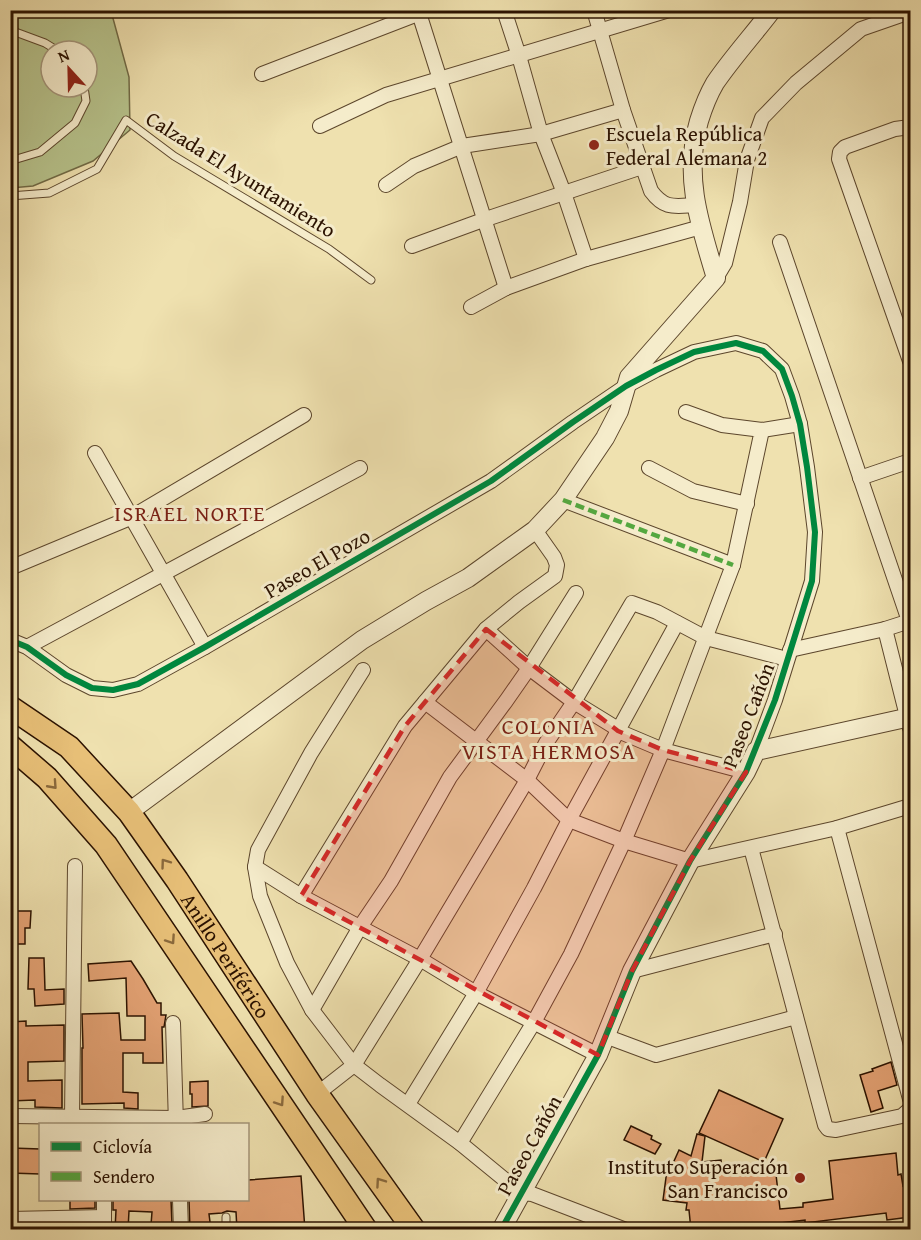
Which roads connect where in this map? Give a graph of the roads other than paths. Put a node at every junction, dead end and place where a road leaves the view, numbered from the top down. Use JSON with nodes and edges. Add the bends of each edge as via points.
{"nodes":[{"id":1,"x":13,"y":10,"type":"edge"},
{"id":2,"x":504,"y":10,"type":"edge"},
{"id":3,"x":594,"y":10,"type":"edge"},
{"id":4,"x":669,"y":10,"type":"edge"},
{"id":5,"x":772,"y":10,"type":"edge"},
{"id":6,"x":422,"y":11,"type":"edge"},
{"id":7,"x":910,"y":12,"type":"edge"},
{"id":8,"x":10,"y":18,"type":"edge"},
{"id":9,"x":10,"y":30,"type":"edge"},
{"id":10,"x":601,"y":31,"type":"junction"},
{"id":11,"x":39,"y":42,"type":"edge"},
{"id":12,"x":519,"y":56,"type":"junction"},
{"id":13,"x":262,"y":74,"type":"dead end"},
{"id":14,"x":439,"y":78,"type":"junction"},
{"id":15,"x":86,"y":99,"type":"edge"},
{"id":16,"x":623,"y":110,"type":"junction"},
{"id":17,"x":320,"y":126,"type":"dead end"},
{"id":18,"x":910,"y":127,"type":"edge"},
{"id":19,"x":541,"y":134,"type":"junction"},
{"id":20,"x":462,"y":146,"type":"junction"},
{"id":21,"x":10,"y":161,"type":"edge"},
{"id":22,"x":642,"y":167,"type":"junction"},
{"id":23,"x":386,"y":184,"type":"dead end"},
{"id":24,"x":564,"y":193,"type":"junction"},
{"id":25,"x":10,"y":196,"type":"edge"},
{"id":26,"x":696,"y":205,"type":"junction"},
{"id":27,"x":483,"y":220,"type":"junction"},
{"id":28,"x":701,"y":227,"type":"junction"},
{"id":29,"x":780,"y":242,"type":"dead end"},
{"id":30,"x":412,"y":246,"type":"dead end"},
{"id":31,"x":586,"y":259,"type":"junction"},
{"id":32,"x":716,"y":278,"type":"junction"},
{"id":33,"x":371,"y":280,"type":"dead end"},
{"id":34,"x":506,"y":288,"type":"junction"},
{"id":35,"x":471,"y":307,"type":"dead end"},
{"id":36,"x":910,"y":361,"type":"edge"},
{"id":37,"x":626,"y":386,"type":"junction"},
{"id":38,"x":686,"y":412,"type":"dead end"},
{"id":39,"x":304,"y":416,"type":"dead end"},
{"id":40,"x":800,"y":424,"type":"junction"},
{"id":41,"x":762,"y":430,"type":"junction"},
{"id":42,"x":95,"y":453,"type":"dead end"},
{"id":43,"x":910,"y":461,"type":"edge"},
{"id":44,"x":360,"y":468,"type":"dead end"},
{"id":45,"x":649,"y":468,"type":"dead end"},
{"id":46,"x":860,"y":478,"type":"junction"},
{"id":47,"x":563,"y":500,"type":"junction"},
{"id":48,"x":747,"y":504,"type":"junction"},
{"id":49,"x":130,"y":518,"type":"junction"},
{"id":50,"x":535,"y":530,"type":"junction"},
{"id":51,"x":733,"y":566,"type":"junction"},
{"id":52,"x":10,"y":568,"type":"edge"},
{"id":53,"x":163,"y":573,"type":"junction"},
{"id":54,"x":576,"y":593,"type":"dead end"},
{"id":55,"x":910,"y":621,"type":"edge"},
{"id":56,"x":677,"y":623,"type":"junction"},
{"id":57,"x":885,"y":629,"type":"junction"},
{"id":58,"x":486,"y":630,"type":"junction"},
{"id":59,"x":706,"y":638,"type":"junction"},
{"id":60,"x":10,"y":640,"type":"edge"},
{"id":61,"x":27,"y":647,"type":"junction"},
{"id":62,"x":205,"y":647,"type":"junction"},
{"id":63,"x":789,"y":655,"type":"junction"},
{"id":64,"x":529,"y":668,"type":"junction"},
{"id":65,"x":363,"y":670,"type":"dead end"},
{"id":66,"x":425,"y":702,"type":"junction"},
{"id":67,"x":574,"y":702,"type":"junction"},
{"id":68,"x":10,"y":707,"type":"edge"},
{"id":69,"x":910,"y":721,"type":"edge"},
{"id":70,"x":618,"y":731,"type":"junction"},
{"id":71,"x":476,"y":742,"type":"junction"},
{"id":72,"x":10,"y":746,"type":"edge"},
{"id":73,"x":663,"y":750,"type":"junction"},
{"id":74,"x":756,"y":751,"type":"junction"},
{"id":75,"x":746,"y":772,"type":"junction"},
{"id":76,"x":527,"y":780,"type":"junction"},
{"id":77,"x":910,"y":806,"type":"edge"},
{"id":78,"x":129,"y":812,"type":"junction"},
{"id":79,"x":569,"y":820,"type":"junction"},
{"id":80,"x":837,"y":828,"type":"junction"},
{"id":81,"x":624,"y":841,"type":"junction"},
{"id":82,"x":751,"y":848,"type":"junction"},
{"id":83,"x":690,"y":861,"type":"junction"},
{"id":84,"x":75,"y":866,"type":"dead end"},
{"id":85,"x":255,"y":867,"type":"junction"},
{"id":86,"x":301,"y":896,"type":"junction"},
{"id":87,"x":360,"y":927,"type":"junction"},
{"id":88,"x":775,"y":934,"type":"junction"},
{"id":89,"x":420,"y":958,"type":"junction"},
{"id":90,"x":632,"y":971,"type":"junction"},
{"id":91,"x":476,"y":993,"type":"junction"},
{"id":92,"x":312,"y":1010,"type":"junction"},
{"id":93,"x":267,"y":1016,"type":"junction"},
{"id":94,"x":796,"y":1017,"type":"junction"},
{"id":95,"x":534,"y":1022,"type":"junction"},
{"id":96,"x":173,"y":1023,"type":"dead end"},
{"id":97,"x":235,"y":1035,"type":"junction"},
{"id":98,"x":605,"y":1036,"type":"junction"},
{"id":99,"x":597,"y":1055,"type":"junction"},
{"id":100,"x":354,"y":1065,"type":"junction"},
{"id":101,"x":317,"y":1094,"type":"junction"},
{"id":102,"x":910,"y":1099,"type":"edge"},
{"id":103,"x":408,"y":1104,"type":"junction"},
{"id":104,"x":908,"y":1113,"type":"edge"},
{"id":105,"x":205,"y":1114,"type":"dead end"},
{"id":106,"x":10,"y":1116,"type":"edge"},
{"id":107,"x":72,"y":1117,"type":"junction"},
{"id":108,"x":106,"y":1121,"type":"edge"},
{"id":109,"x":176,"y":1121,"type":"edge"},
{"id":110,"x":460,"y":1143,"type":"junction"},
{"id":111,"x":521,"y":1193,"type":"junction"},
{"id":112,"x":104,"y":1201,"type":"edge"},
{"id":113,"x":180,"y":1201,"type":"edge"},
{"id":114,"x":226,"y":1217,"type":"dead end"},
{"id":115,"x":10,"y":1219,"type":"edge"},
{"id":116,"x":104,"y":1223,"type":"edge"},
{"id":117,"x":181,"y":1230,"type":"edge"},
{"id":118,"x":226,"y":1230,"type":"edge"},
{"id":119,"x":366,"y":1230,"type":"edge"},
{"id":120,"x":414,"y":1230,"type":"edge"},
{"id":121,"x":501,"y":1230,"type":"edge"},
{"id":122,"x":626,"y":1230,"type":"edge"}],
"edges":[{"from":1,"to":8,"type":"lane"},
{"from":2,"to":12,"type":"street"},
{"from":3,"to":10,"type":"street"},
{"from":4,"to":10,"type":"street"},
{"from":5,"to":26,"type":"street","via":[[704,104],[694,138]]},
{"from":6,"to":13,"type":"street"},
{"from":6,"to":14,"type":"street"},
{"from":7,"to":32,"type":"street","via":[[861,29],[795,83],[762,118],[747,160],[725,263]]},
{"from":9,"to":11,"type":"lane"},
{"from":10,"to":12,"type":"street"},
{"from":10,"to":16,"type":"street"},
{"from":12,"to":14,"type":"street"},
{"from":12,"to":19,"type":"street"},
{"from":14,"to":17,"type":"street","via":[[386,95]]},
{"from":14,"to":20,"type":"street"},
{"from":15,"to":21,"type":"lane","via":[[75,123],[40,152]]},
{"from":16,"to":19,"type":"street"},
{"from":16,"to":22,"type":"street"},
{"from":18,"to":36,"type":"street","via":[[845,147],[839,159]]},
{"from":19,"to":20,"type":"street"},
{"from":19,"to":24,"type":"street"},
{"from":20,"to":23,"type":"street","via":[[414,166]]},
{"from":20,"to":27,"type":"street"},
{"from":22,"to":24,"type":"street"},
{"from":22,"to":26,"type":"street","via":[[651,191],[668,207]]},
{"from":24,"to":27,"type":"street"},
{"from":24,"to":31,"type":"street"},
{"from":25,"to":33,"type":"lane","name":"Calzada El Ayuntamiento","via":[[49,193],[97,169],[126,120],[174,156],[329,249]]},
{"from":26,"to":28,"type":"street"},
{"from":27,"to":30,"type":"street"},
{"from":27,"to":34,"type":"street"},
{"from":28,"to":31,"type":"street"},
{"from":28,"to":32,"type":"street"},
{"from":29,"to":46,"type":"street"},
{"from":31,"to":34,"type":"street"},
{"from":32,"to":37,"type":"street","name":"Paseo El Pozo","via":[[629,377]]},
{"from":34,"to":35,"type":"street"},
{"from":37,"to":40,"type":"street","name":"Paseo Cañón","via":[[694,352],[736,343],[763,351],[782,369]]},
{"from":37,"to":47,"type":"street","via":[[605,438]]},
{"from":37,"to":62,"type":"street","name":"Paseo El Pozo","via":[[491,481]]},
{"from":38,"to":41,"type":"street","via":[[722,425]]},
{"from":39,"to":49,"type":"street"},
{"from":40,"to":41,"type":"street"},
{"from":40,"to":63,"type":"street","name":"Paseo Cañón","via":[[815,532],[812,581]]},
{"from":41,"to":48,"type":"street"},
{"from":42,"to":49,"type":"street"},
{"from":43,"to":46,"type":"street"},
{"from":44,"to":53,"type":"street"},
{"from":45,"to":48,"type":"street","via":[[693,491]]},
{"from":46,"to":55,"type":"street"},
{"from":47,"to":50,"type":"street"},
{"from":47,"to":51,"type":"street"},
{"from":48,"to":51,"type":"street"},
{"from":49,"to":52,"type":"street"},
{"from":49,"to":53,"type":"street"},
{"from":50,"to":58,"type":"street","via":[[554,557],[555,576]]},
{"from":50,"to":78,"type":"street","via":[[468,578],[362,640]]},
{"from":51,"to":59,"type":"street"},
{"from":53,"to":61,"type":"street"},
{"from":53,"to":62,"type":"street"},
{"from":54,"to":64,"type":"street"},
{"from":55,"to":57,"type":"street"},
{"from":56,"to":59,"type":"street"},
{"from":56,"to":67,"type":"street","via":[[633,603]]},
{"from":56,"to":70,"type":"street"},
{"from":57,"to":63,"type":"street"},
{"from":57,"to":69,"type":"street"},
{"from":58,"to":64,"type":"street"},
{"from":58,"to":66,"type":"street"},
{"from":59,"to":63,"type":"street"},
{"from":59,"to":73,"type":"street"},
{"from":60,"to":61,"type":"street","name":"Paseo El Pozo"},
{"from":61,"to":62,"type":"street","name":"Paseo El Pozo","via":[[66,675],[92,688],[113,690],[138,684]]},
{"from":63,"to":74,"type":"street","name":"Paseo Cañón"},
{"from":64,"to":67,"type":"street"},
{"from":64,"to":71,"type":"street"},
{"from":65,"to":85,"type":"street","via":[[266,832]]},
{"from":66,"to":71,"type":"street"},
{"from":66,"to":86,"type":"street","via":[[405,726]]},
{"from":67,"to":70,"type":"street"},
{"from":67,"to":76,"type":"street"},
{"from":68,"to":78,"type":"highway","name":"Anillo Periférico","via":[[69,747]]},
{"from":69,"to":74,"type":"street"},
{"from":70,"to":73,"type":"street"},
{"from":70,"to":79,"type":"street"},
{"from":71,"to":76,"type":"street"},
{"from":71,"to":87,"type":"street","via":[[450,777],[392,881]]},
{"from":72,"to":97,"type":"highway","name":"Anillo Periférico","one_way":true,"via":[[47,778],[106,845]]},
{"from":73,"to":75,"type":"street"},
{"from":73,"to":81,"type":"street"},
{"from":74,"to":75,"type":"street","name":"Paseo Cañón"},
{"from":75,"to":83,"type":"street","name":"Paseo Cañón"},
{"from":76,"to":79,"type":"street"},
{"from":76,"to":89,"type":"street"},
{"from":77,"to":80,"type":"street"},
{"from":93,"to":78,"type":"highway","name":"Anillo Periférico","one_way":true},
{"from":79,"to":81,"type":"street"},
{"from":79,"to":91,"type":"street"},
{"from":80,"to":82,"type":"street"},
{"from":80,"to":102,"type":"street"},
{"from":81,"to":83,"type":"street"},
{"from":81,"to":95,"type":"street"},
{"from":82,"to":83,"type":"street"},
{"from":82,"to":88,"type":"street"},
{"from":83,"to":90,"type":"street","name":"Paseo Cañón"},
{"from":84,"to":107,"type":"street"},
{"from":85,"to":86,"type":"street"},
{"from":85,"to":92,"type":"street","via":[[260,896],[287,963]]},
{"from":86,"to":87,"type":"street"},
{"from":87,"to":89,"type":"street"},
{"from":87,"to":92,"type":"street"},
{"from":88,"to":90,"type":"street"},
{"from":88,"to":94,"type":"street"},
{"from":89,"to":91,"type":"street"},
{"from":89,"to":100,"type":"street"},
{"from":90,"to":98,"type":"street","name":"Paseo Cañón"},
{"from":91,"to":95,"type":"street"},
{"from":91,"to":103,"type":"street"},
{"from":92,"to":100,"type":"street"},
{"from":93,"to":97,"type":"highway","via":[[258,1011],[248,1012],[240,1017]]},
{"from":93,"to":101,"type":"highway","name":"Anillo Periférico"},
{"from":94,"to":98,"type":"street","via":[[656,1054]]},
{"from":94,"to":104,"type":"street","via":[[828,1129]]},
{"from":95,"to":99,"type":"street"},
{"from":95,"to":110,"type":"street"},
{"from":96,"to":109,"type":"street"},
{"from":97,"to":119,"type":"highway","name":"Anillo Periférico","one_way":true},
{"from":98,"to":99,"type":"street","name":"Paseo Cañón"},
{"from":99,"to":111,"type":"street","name":"Paseo Cañón"},
{"from":100,"to":101,"type":"street"},
{"from":100,"to":103,"type":"street"},
{"from":120,"to":101,"type":"highway","name":"Anillo Periférico","one_way":true},
{"from":103,"to":110,"type":"street"},
{"from":105,"to":109,"type":"street"},
{"from":106,"to":107,"type":"street"},
{"from":107,"to":108,"type":"street"},
{"from":108,"to":109,"type":"street"},
{"from":110,"to":111,"type":"street"},
{"from":111,"to":121,"type":"street","name":"Paseo Cañón"},
{"from":111,"to":122,"type":"street"},
{"from":112,"to":116,"type":"street"},
{"from":113,"to":117,"type":"street"},
{"from":114,"to":118,"type":"lane"},
{"from":115,"to":116,"type":"street"}]}
